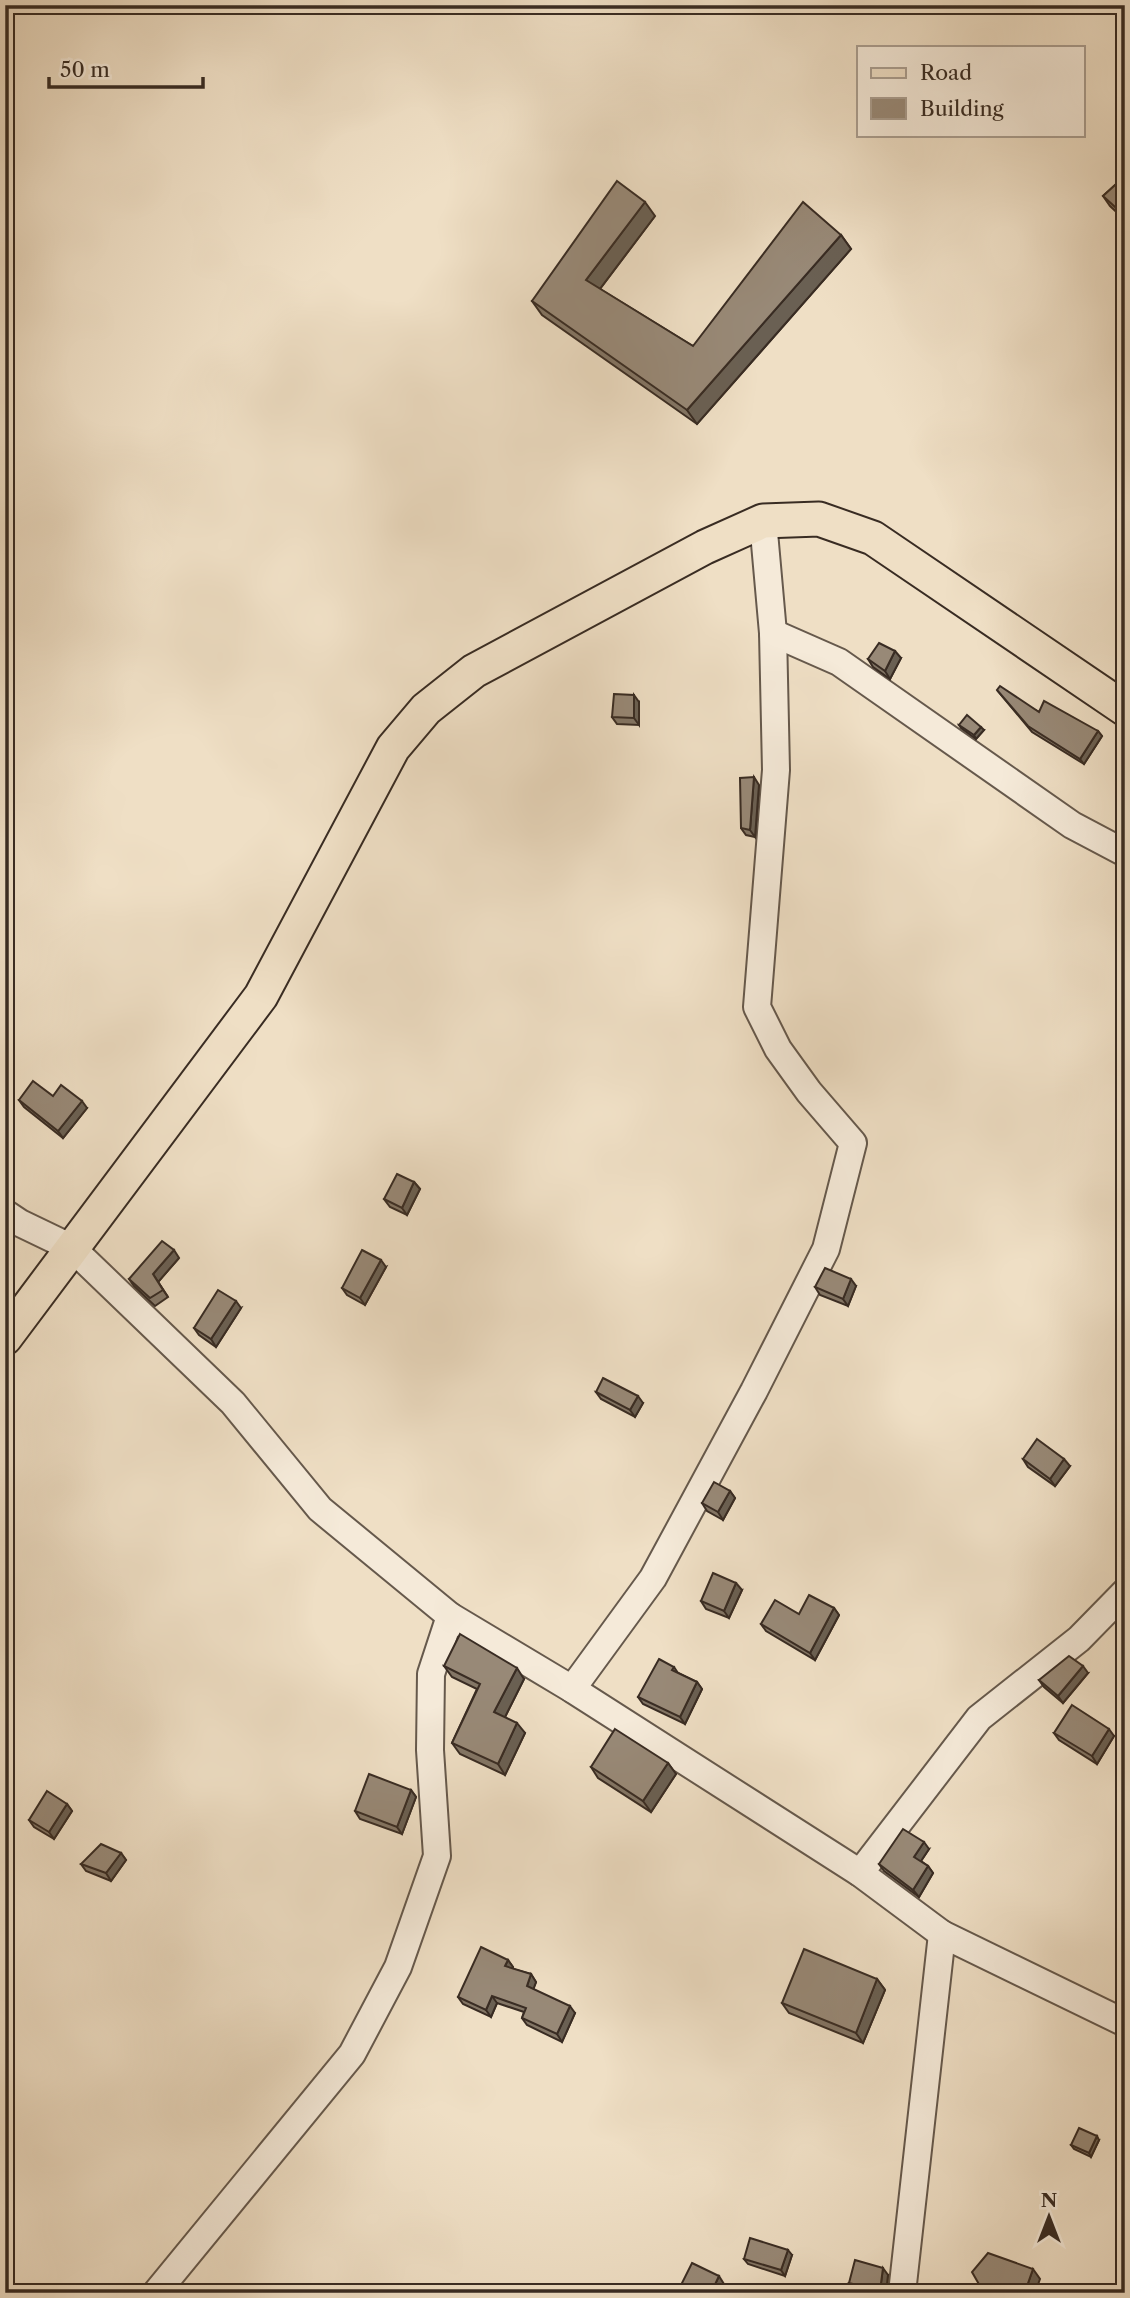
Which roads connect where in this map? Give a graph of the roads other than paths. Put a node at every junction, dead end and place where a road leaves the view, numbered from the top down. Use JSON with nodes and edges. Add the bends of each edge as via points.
{"nodes":[{"id":1,"x":763,"y":521,"type":"junction"},
{"id":2,"x":774,"y":634,"type":"junction"},
{"id":3,"x":1125,"y":709,"type":"edge"},
{"id":4,"x":1125,"y":853,"type":"edge"},
{"id":5,"x":5,"y":1213,"type":"edge"},
{"id":6,"x":72,"y":1248,"type":"junction"},
{"id":7,"x":5,"y":1338,"type":"edge"},
{"id":8,"x":1125,"y":1592,"type":"edge"},
{"id":9,"x":450,"y":1616,"type":"junction"},
{"id":10,"x":572,"y":1689,"type":"junction"},
{"id":11,"x":860,"y":1873,"type":"junction"},
{"id":12,"x":942,"y":1934,"type":"junction"},
{"id":13,"x":1125,"y":2023,"type":"edge"},
{"id":14,"x":156,"y":2293,"type":"edge"},
{"id":15,"x":902,"y":2293,"type":"edge"}],
"edges":[{"from":1,"to":2,"type":"street"},
{"from":1,"to":3,"type":"main road","via":[[819,519],[873,538]]},
{"from":1,"to":6,"type":"main road","via":[[705,547],[474,671],[426,709],[393,748],[261,996]]},
{"from":2,"to":4,"type":"street","via":[[839,662],[1072,825]]},
{"from":2,"to":10,"type":"street","via":[[776,770],[757,1007],[778,1049],[853,1143],[826,1249],[760,1379],[653,1578]]},
{"from":5,"to":6,"type":"street"},
{"from":6,"to":7,"type":"main road"},
{"from":6,"to":9,"type":"street","via":[[233,1403],[320,1509]]},
{"from":8,"to":11,"type":"street","via":[[1079,1639],[979,1718]]},
{"from":9,"to":10,"type":"street"},
{"from":9,"to":14,"type":"street","via":[[431,1674],[430,1750],[437,1856],[398,1967],[352,2054]]},
{"from":10,"to":11,"type":"street"},
{"from":11,"to":12,"type":"street"},
{"from":12,"to":13,"type":"street"},
{"from":12,"to":15,"type":"street"}]}
